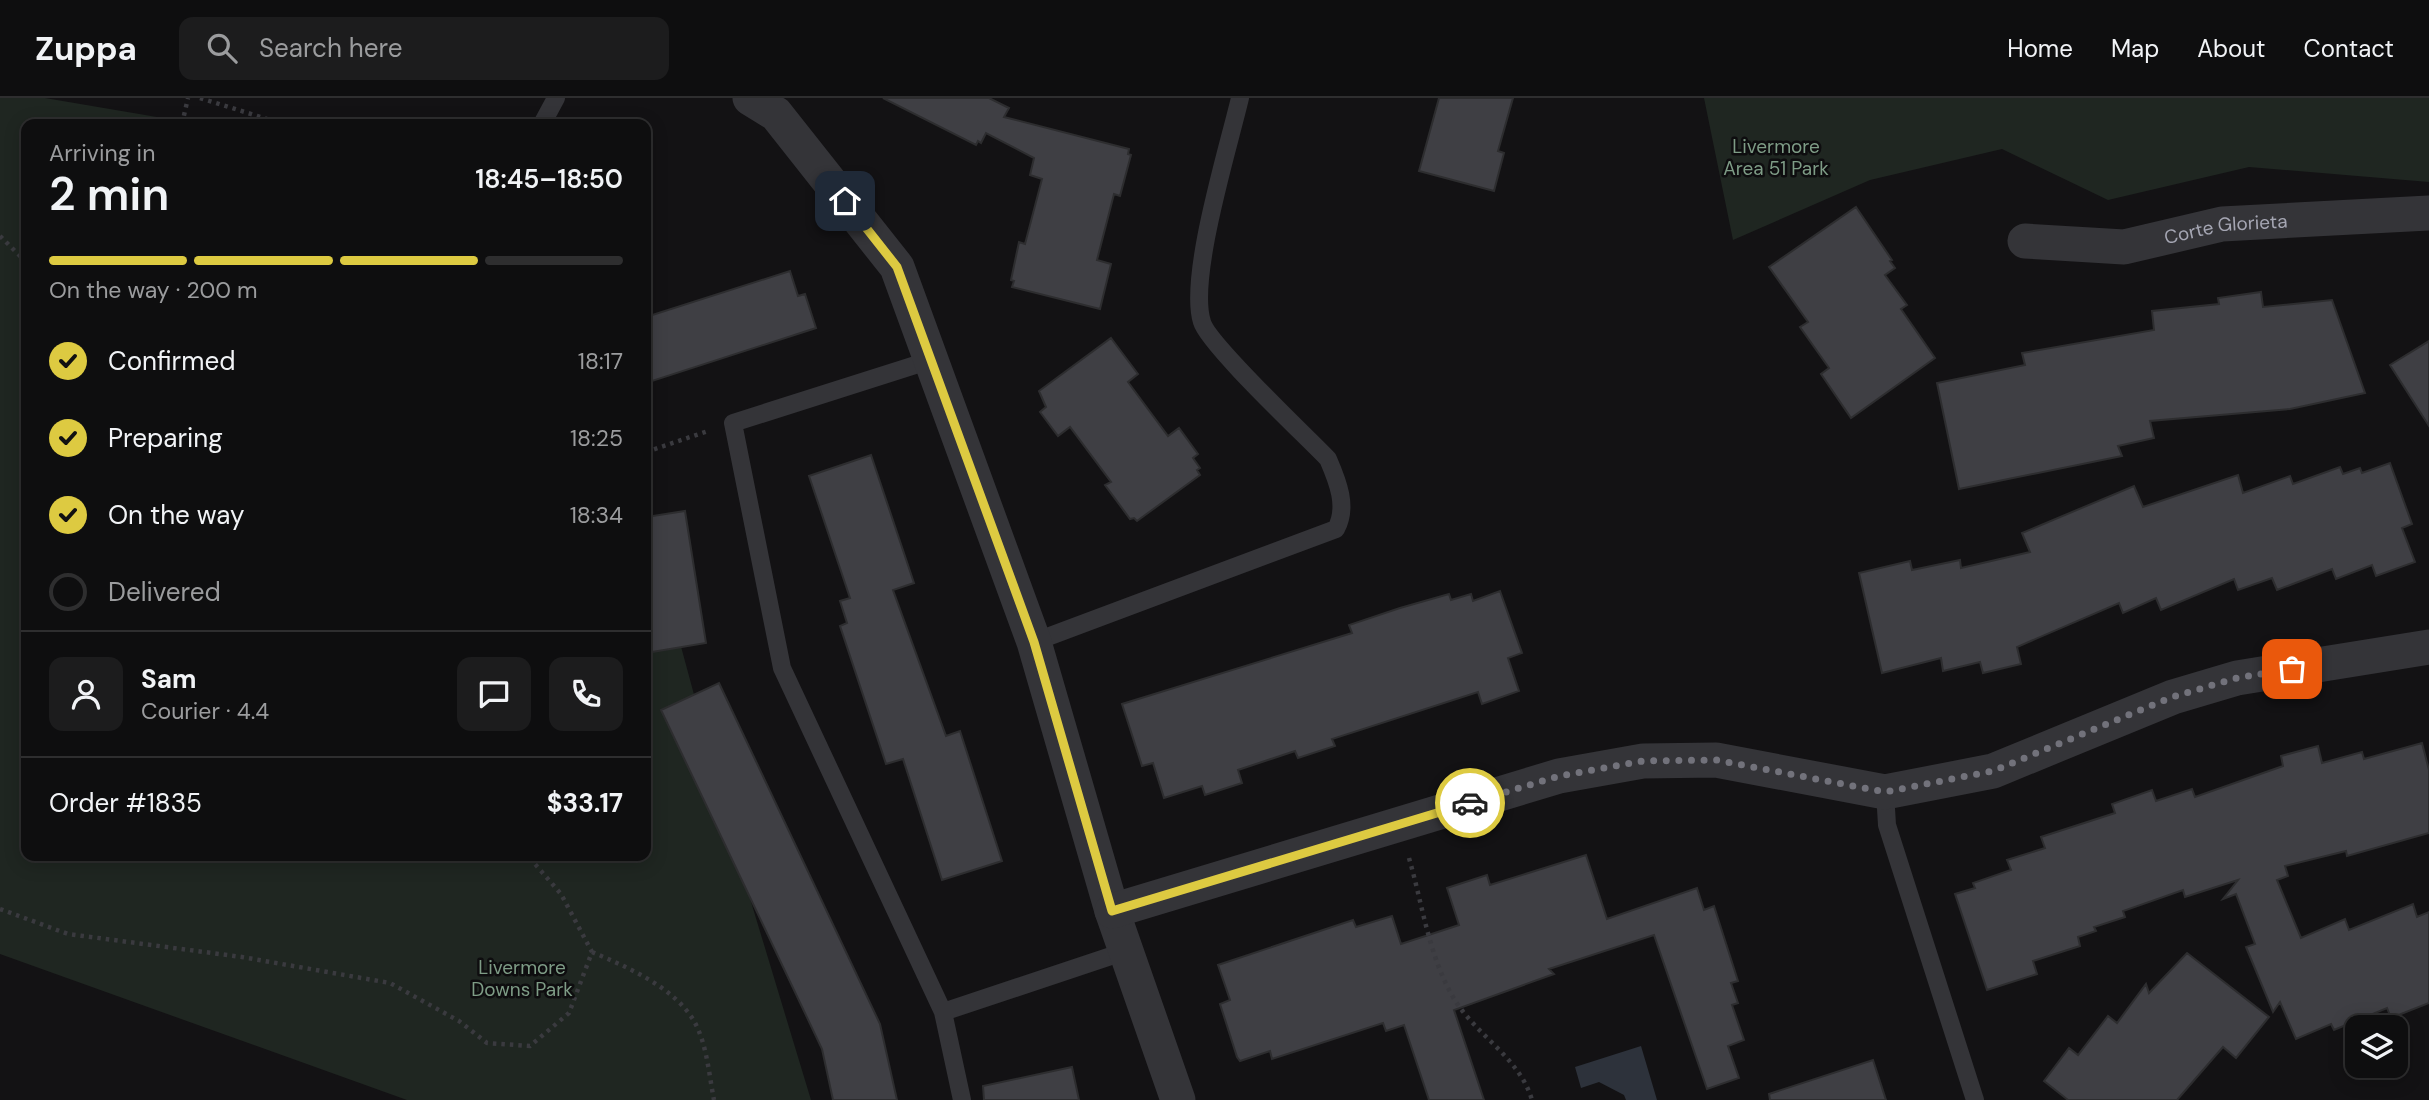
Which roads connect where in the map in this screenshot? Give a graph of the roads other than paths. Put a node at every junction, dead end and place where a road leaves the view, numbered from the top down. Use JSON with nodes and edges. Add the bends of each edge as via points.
{"nodes":[{"id":1,"x":556,"y":98,"type":"edge"},
{"id":2,"x":1240,"y":98,"type":"edge"},
{"id":3,"x":772,"y":103,"type":"edge"},
{"id":4,"x":545,"y":119,"type":"edge"},
{"id":5,"x":2429,"y":213,"type":"edge"},
{"id":6,"x":2025,"y":242,"type":"dead end"},
{"id":7,"x":931,"y":360,"type":"junction"},
{"id":8,"x":1034,"y":642,"type":"junction"},
{"id":9,"x":2429,"y":647,"type":"edge"},
{"id":10,"x":1885,"y":792,"type":"junction"},
{"id":11,"x":1112,"y":911,"type":"junction"},
{"id":12,"x":1126,"y":951,"type":"junction"},
{"id":13,"x":943,"y":1012,"type":"junction"},
{"id":14,"x":962,"y":1100,"type":"edge"},
{"id":15,"x":1178,"y":1100,"type":"edge"},
{"id":16,"x":1975,"y":1100,"type":"edge"}],
"edges":[{"from":1,"to":4,"type":"lane"},
{"from":2,"to":8,"type":"lane","via":[[1198,275],[1202,324],[1328,459],[1337,479],[1343,515],[1336,529]]},
{"from":3,"to":7,"type":"street","via":[[897,267]]},
{"from":5,"to":6,"type":"street","name":"Corte Glorieta","via":[[2222,224],[2124,247]]},
{"from":7,"to":8,"type":"street"},
{"from":7,"to":13,"type":"lane","via":[[733,423],[782,668]]},
{"from":8,"to":11,"type":"street"},
{"from":9,"to":10,"type":"street","via":[[2237,678],[2172,697],[1993,771]]},
{"from":10,"to":11,"type":"street","via":[[1716,760],[1643,761],[1559,776]]},
{"from":10,"to":16,"type":"lane","via":[[1887,824]]},
{"from":11,"to":12,"type":"street"},
{"from":12,"to":13,"type":"lane"},
{"from":12,"to":15,"type":"street"},
{"from":13,"to":14,"type":"lane"}]}
